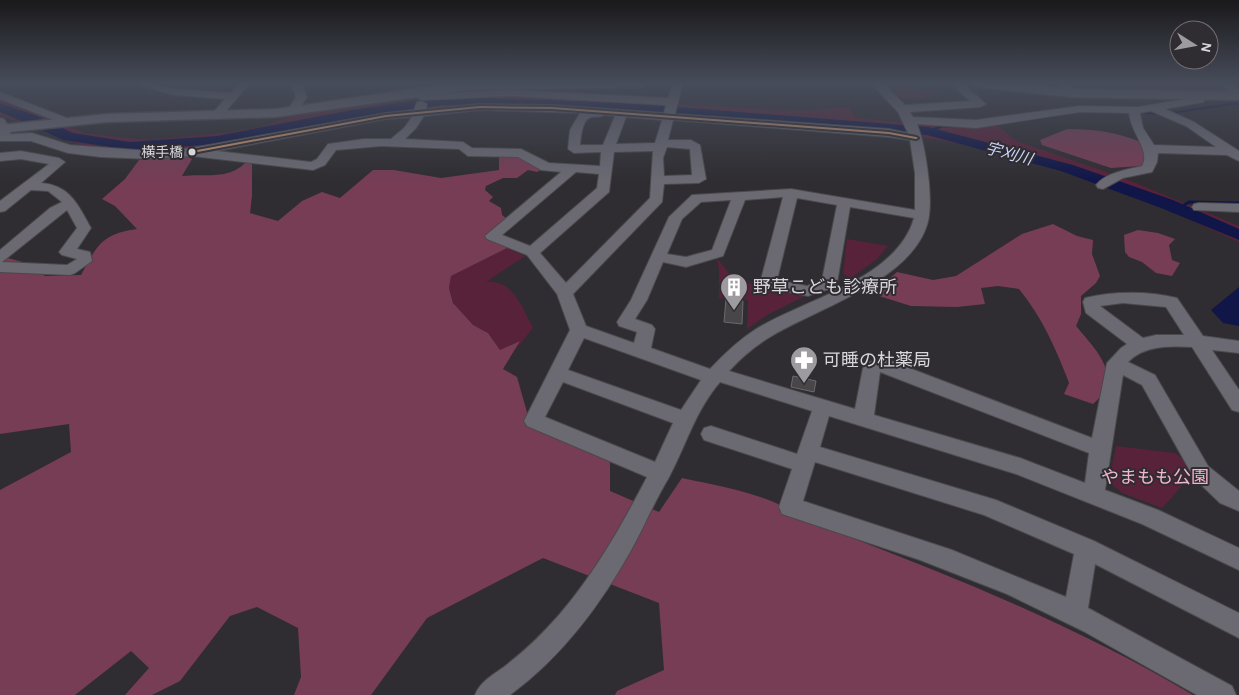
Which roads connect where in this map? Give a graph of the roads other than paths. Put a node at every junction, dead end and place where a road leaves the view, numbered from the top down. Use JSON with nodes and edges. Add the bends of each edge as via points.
{"nodes":[{"id":1,"x":48,"y":115,"type":"edge"},
{"id":2,"x":225,"y":115,"type":"edge"},
{"id":3,"x":390,"y":115,"type":"edge"},
{"id":4,"x":418,"y":115,"type":"edge"},
{"id":5,"x":585,"y":115,"type":"edge"},
{"id":6,"x":615,"y":115,"type":"edge"},
{"id":7,"x":628,"y":115,"type":"edge"},
{"id":8,"x":670,"y":115,"type":"edge"},
{"id":9,"x":705,"y":115,"type":"edge"},
{"id":10,"x":906,"y":115,"type":"edge"},
{"id":11,"x":911,"y":115,"type":"edge"},
{"id":12,"x":1040,"y":115,"type":"edge"},
{"id":13,"x":1135,"y":115,"type":"edge"},
{"id":14,"x":1171,"y":115,"type":"edge"},
{"id":15,"x":216,"y":116,"type":"joint"},
{"id":16,"x":621,"y":116,"type":"junction"},
{"id":17,"x":64,"y":122,"type":"junction"},
{"id":18,"x":6,"y":126,"type":"edge"},
{"id":19,"x":916,"y":138,"type":"junction"},
{"id":20,"x":394,"y":142,"type":"junction"},
{"id":21,"x":661,"y":145,"type":"junction"},
{"id":22,"x":608,"y":148,"type":"junction"},
{"id":23,"x":1151,"y":149,"type":"junction"},
{"id":24,"x":1236,"y":150,"type":"edge"},
{"id":25,"x":192,"y":152,"type":"junction"},
{"id":26,"x":21,"y":155,"type":"junction"},
{"id":27,"x":0,"y":157,"type":"edge"},
{"id":28,"x":573,"y":168,"type":"junction"},
{"id":29,"x":0,"y":170,"type":"edge"},
{"id":30,"x":606,"y":170,"type":"junction"},
{"id":31,"x":657,"y":180,"type":"junction"},
{"id":32,"x":1103,"y":185,"type":"dead end"},
{"id":33,"x":28,"y":186,"type":"junction"},
{"id":34,"x":792,"y":194,"type":"junction"},
{"id":35,"x":739,"y":196,"type":"junction"},
{"id":36,"x":844,"y":202,"type":"junction"},
{"id":37,"x":70,"y":204,"type":"junction"},
{"id":38,"x":1199,"y":207,"type":"dead end"},
{"id":39,"x":0,"y":208,"type":"edge"},
{"id":40,"x":1239,"y":208,"type":"edge"},
{"id":41,"x":922,"y":215,"type":"junction"},
{"id":42,"x":532,"y":252,"type":"junction"},
{"id":43,"x":2,"y":253,"type":"edge"},
{"id":44,"x":659,"y":257,"type":"junction"},
{"id":45,"x":0,"y":267,"type":"edge"},
{"id":46,"x":565,"y":293,"type":"junction"},
{"id":47,"x":579,"y":330,"type":"junction"},
{"id":48,"x":1199,"y":342,"type":"junction"},
{"id":49,"x":1140,"y":345,"type":"junction"},
{"id":50,"x":1239,"y":347,"type":"edge"},
{"id":51,"x":641,"y":352,"type":"junction"},
{"id":52,"x":1116,"y":363,"type":"junction"},
{"id":53,"x":558,"y":373,"type":"junction"},
{"id":54,"x":714,"y":375,"type":"junction"},
{"id":55,"x":1237,"y":398,"type":"edge"},
{"id":56,"x":822,"y":408,"type":"junction"},
{"id":57,"x":685,"y":419,"type":"junction"},
{"id":58,"x":863,"y":420,"type":"junction"},
{"id":59,"x":711,"y":434,"type":"dead end"},
{"id":60,"x":1100,"y":449,"type":"junction"},
{"id":61,"x":805,"y":458,"type":"junction"},
{"id":62,"x":660,"y":473,"type":"junction"},
{"id":63,"x":1094,"y":494,"type":"junction"},
{"id":64,"x":1239,"y":502,"type":"edge"},
{"id":65,"x":1086,"y":548,"type":"junction"},
{"id":66,"x":1239,"y":559,"type":"edge"},
{"id":67,"x":1075,"y":614,"type":"junction"},
{"id":68,"x":1239,"y":626,"type":"edge"},
{"id":69,"x":488,"y":695,"type":"edge"},
{"id":70,"x":1223,"y":695,"type":"edge"}],
"edges":[{"from":1,"to":17,"type":"street"},
{"from":2,"to":15,"type":"main road"},
{"from":3,"to":25,"type":"street"},
{"from":4,"to":20,"type":"street","via":[[410,129]]},
{"from":5,"to":22,"type":"street","via":[[574,136],[574,149]]},
{"from":6,"to":16,"type":"street"},
{"from":7,"to":16,"type":"street"},
{"from":8,"to":21,"type":"street"},
{"from":9,"to":19,"type":"street"},
{"from":10,"to":19,"type":"street"},
{"from":11,"to":12,"type":"street","via":[[950,124],[976,124]]},
{"from":13,"to":23,"type":"street","via":[[1138,131]]},
{"from":14,"to":24,"type":"street"},
{"from":15,"to":17,"type":"main road"},
{"from":16,"to":22,"type":"street"},
{"from":17,"to":18,"type":"main road"},
{"from":18,"to":25,"type":"street","via":[[4,138],[32,138],[101,153],[151,155]]},
{"from":19,"to":41,"type":"street","via":[[923,189]]},
{"from":20,"to":25,"type":"street","via":[[375,140],[332,146],[321,162],[313,166]]},
{"from":20,"to":28,"type":"street","via":[[463,146],[468,152],[521,153],[546,167]]},
{"from":21,"to":22,"type":"street"},
{"from":21,"to":31,"type":"street"},
{"from":21,"to":31,"type":"street","via":[[691,144],[696,148],[699,179]]},
{"from":22,"to":30,"type":"street"},
{"from":23,"to":24,"type":"street"},
{"from":23,"to":32,"type":"street","via":[[1153,161],[1148,169],[1119,175]]},
{"from":26,"to":27,"type":"street"},
{"from":26,"to":29,"type":"street"},
{"from":26,"to":33,"type":"street","via":[[59,162]]},
{"from":28,"to":30,"type":"street"},
{"from":28,"to":42,"type":"street","via":[[492,236]]},
{"from":30,"to":42,"type":"street","via":[[604,189]]},
{"from":31,"to":46,"type":"street","via":[[657,199]]},
{"from":33,"to":37,"type":"street","via":[[56,189],[63,192]]},
{"from":33,"to":39,"type":"street"},
{"from":34,"to":35,"type":"street"},
{"from":34,"to":36,"type":"street"},
{"from":34,"to":36,"type":"street","via":[[768,283],[808,291],[829,283]]},
{"from":35,"to":44,"type":"street","via":[[697,198],[676,217]]},
{"from":35,"to":44,"type":"street","via":[[718,253],[686,262]]},
{"from":36,"to":41,"type":"street"},
{"from":37,"to":43,"type":"street","via":[[55,211]]},
{"from":37,"to":45,"type":"street","via":[[84,228],[67,252],[85,255],[84,261],[70,270]]},
{"from":38,"to":40,"type":"street"},
{"from":41,"to":54,"type":"street","via":[[911,242],[900,257],[862,283],[765,332]]},
{"from":42,"to":46,"type":"street"},
{"from":44,"to":51,"type":"street","via":[[625,322],[646,329]]},
{"from":46,"to":47,"type":"street"},
{"from":47,"to":51,"type":"street"},
{"from":47,"to":53,"type":"street"},
{"from":48,"to":49,"type":"street"},
{"from":48,"to":49,"type":"street","via":[[1171,302],[1123,298],[1091,302],[1092,309]]},
{"from":48,"to":50,"type":"street"},
{"from":48,"to":55,"type":"street"},
{"from":49,"to":52,"type":"street","via":[[1124,352]]},
{"from":51,"to":54,"type":"street"},
{"from":52,"to":60,"type":"street"},
{"from":52,"to":64,"type":"street","via":[[1149,380],[1201,472]]},
{"from":53,"to":57,"type":"street"},
{"from":53,"to":62,"type":"street","via":[[534,421]]},
{"from":54,"to":56,"type":"street"},
{"from":54,"to":57,"type":"street"},
{"from":56,"to":58,"type":"street"},
{"from":56,"to":61,"type":"street"},
{"from":57,"to":62,"type":"street"},
{"from":58,"to":60,"type":"street","via":[[872,368],[884,365]]},
{"from":58,"to":63,"type":"street","via":[[1020,467]]},
{"from":59,"to":61,"type":"street"},
{"from":60,"to":63,"type":"street"},
{"from":61,"to":65,"type":"street","via":[[988,507]]},
{"from":61,"to":67,"type":"street","via":[[790,507],[977,570]]},
{"from":62,"to":69,"type":"street","via":[[593,594],[553,640]]},
{"from":63,"to":66,"type":"street"},
{"from":65,"to":67,"type":"street"},
{"from":65,"to":68,"type":"street"},
{"from":67,"to":70,"type":"street"}]}
